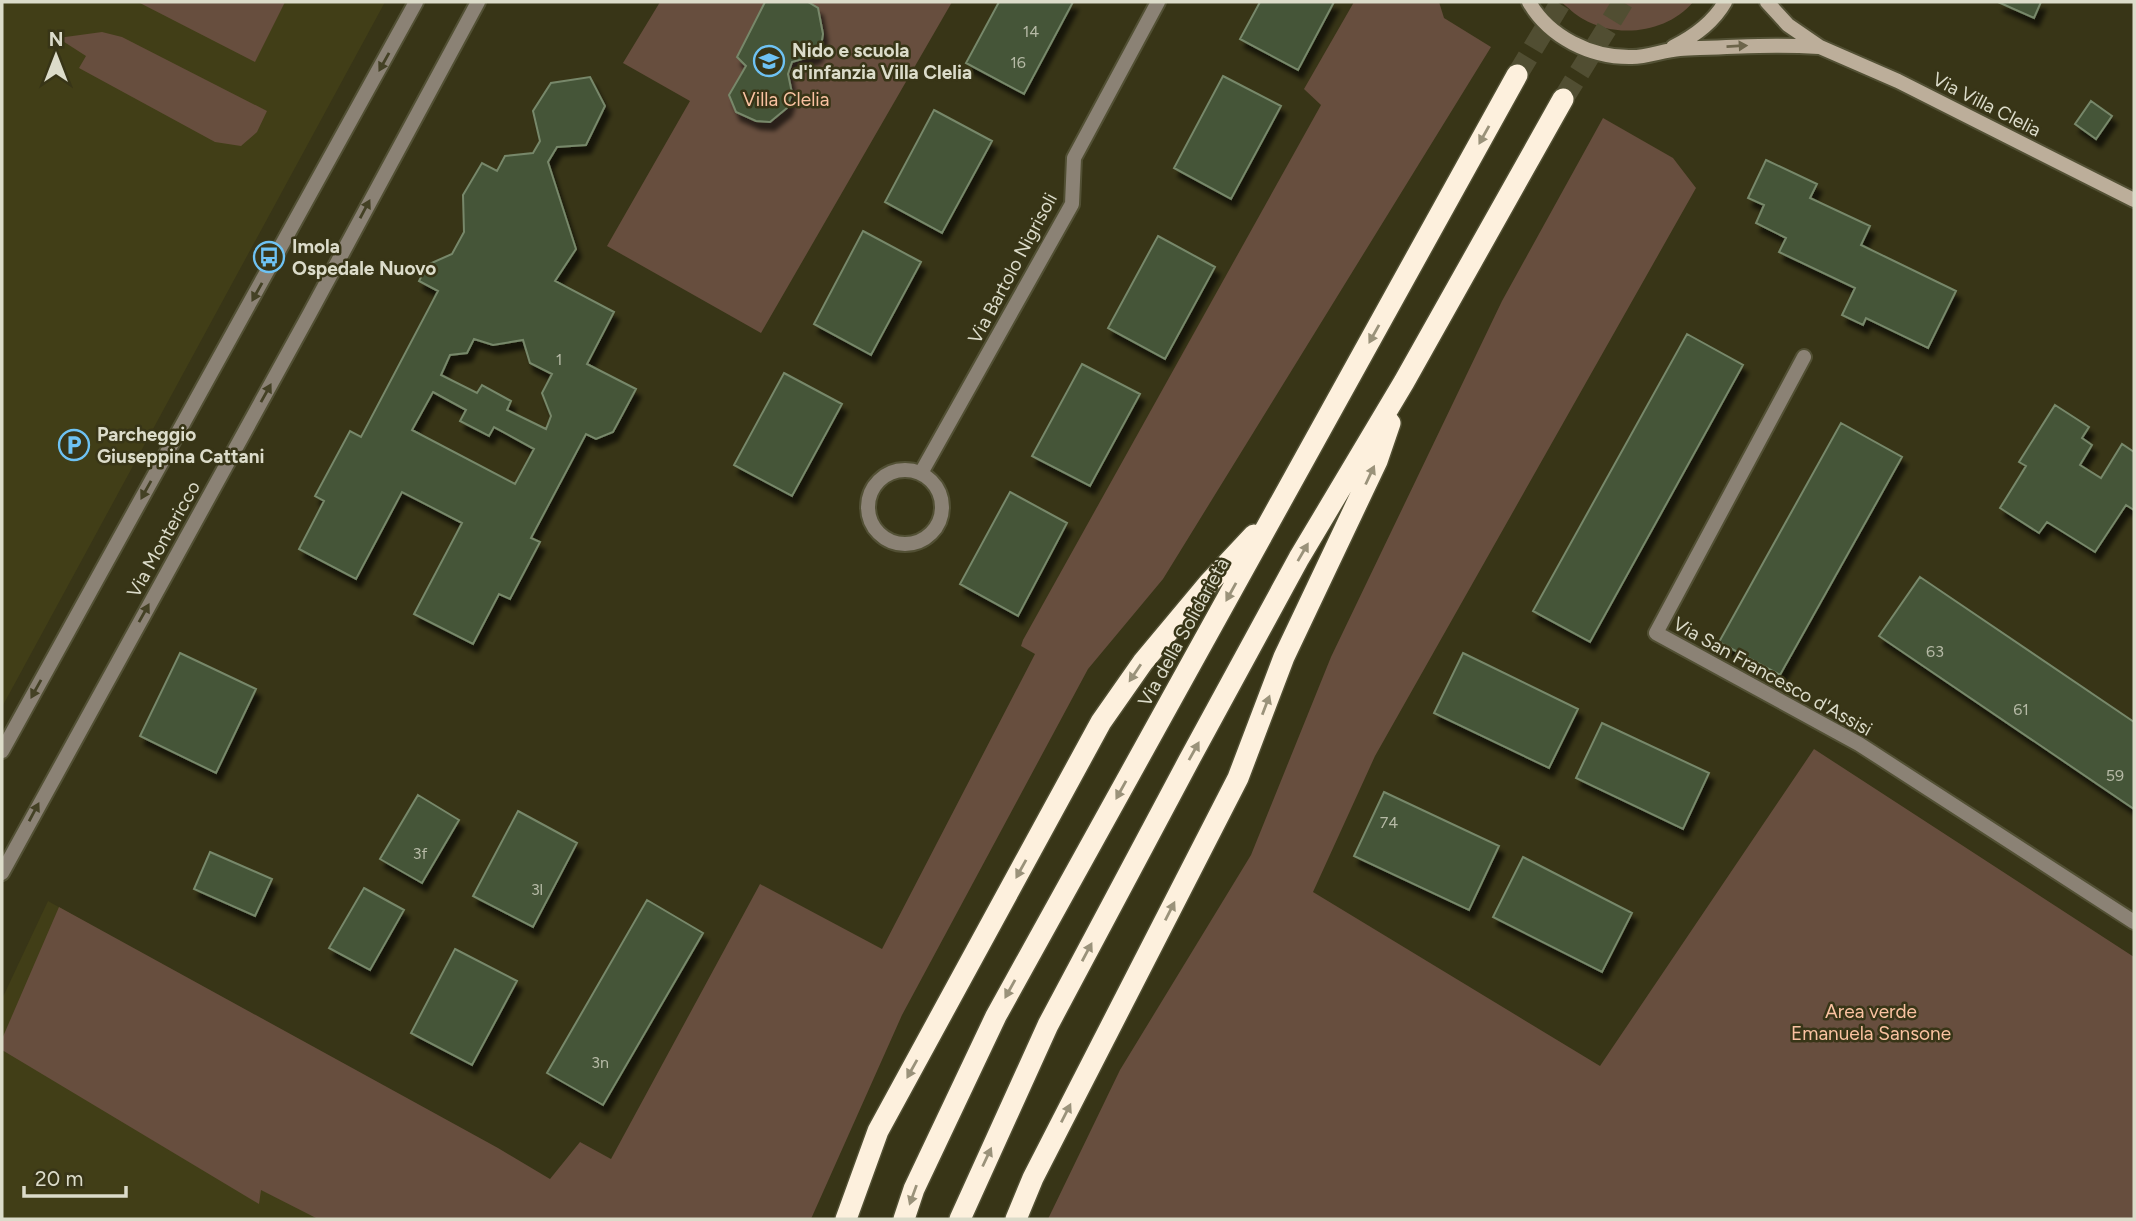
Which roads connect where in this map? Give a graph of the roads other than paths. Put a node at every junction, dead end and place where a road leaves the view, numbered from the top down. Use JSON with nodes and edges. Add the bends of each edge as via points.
{"nodes":[{"id":1,"x":416,"y":2,"type":"edge"},
{"id":2,"x":478,"y":2,"type":"edge"},
{"id":3,"x":1158,"y":2,"type":"edge"},
{"id":4,"x":1529,"y":2,"type":"edge"},
{"id":5,"x":1725,"y":2,"type":"edge"},
{"id":6,"x":1767,"y":2,"type":"edge"},
{"id":7,"x":1820,"y":47,"type":"junction"},
{"id":8,"x":1669,"y":49,"type":"junction"},
{"id":9,"x":1517,"y":75,"type":"tunnel mouth"},
{"id":10,"x":1563,"y":99,"type":"tunnel mouth"},
{"id":11,"x":2134,"y":200,"type":"edge"},
{"id":12,"x":1804,"y":357,"type":"dead end"},
{"id":13,"x":1404,"y":382,"type":"junction"},
{"id":14,"x":920,"y":473,"type":"junction"},
{"id":15,"x":1276,"y":510,"type":"junction"},
{"id":16,"x":2,"y":751,"type":"edge"},
{"id":17,"x":2,"y":873,"type":"edge"},
{"id":18,"x":2134,"y":922,"type":"edge"},
{"id":19,"x":846,"y":1219,"type":"edge"},
{"id":20,"x":904,"y":1219,"type":"edge"},
{"id":21,"x":960,"y":1219,"type":"edge"},
{"id":22,"x":1016,"y":1219,"type":"edge"}],
"edges":[{"from":1,"to":16,"type":"street","name":"Via Montericco","one_way":true},
{"from":17,"to":2,"type":"street","name":"Via Montericco","one_way":true},
{"from":3,"to":14,"type":"street","name":"Via Bartolo Nigrisoli","via":[[1074,158],[1072,204]]},
{"from":4,"to":8,"type":"street","name":"Via Villa Clelia","via":[[1563,39],[1597,53],[1633,57]]},
{"from":5,"to":8,"type":"street","name":"Via Villa Clelia","via":[[1696,35]]},
{"from":6,"to":7,"type":"street","name":"Via Villa Clelia"},
{"from":8,"to":7,"type":"street","name":"Via Villa Clelia","one_way":true,"via":[[1780,44]]},
{"from":7,"to":11,"type":"street","name":"Via Villa Clelia","via":[[1898,81]]},
{"from":9,"to":15,"type":"highway","name":"Via della Solidarietà","one_way":true},
{"from":10,"to":13,"type":"highway"},
{"from":12,"to":18,"type":"street","name":"Via San Francesco d'Assisi","via":[[1656,633],[1859,744]]},
{"from":21,"to":13,"type":"highway","one_way":true,"via":[[1055,1013],[1299,558]]},
{"from":22,"to":13,"type":"highway","one_way":true,"via":[[1238,778],[1284,657],[1377,461]]},
{"from":14,"to":14,"type":"street","via":[[897,470],[870,492],[874,527],[892,542],[917,542],[928,536],[942,515],[938,490]]},
{"from":15,"to":19,"type":"highway","one_way":true,"via":[[1143,662],[1101,722],[878,1131]]},
{"from":15,"to":20,"type":"highway","name":"Via della Solidarietà","one_way":true,"via":[[996,1016]]}]}
